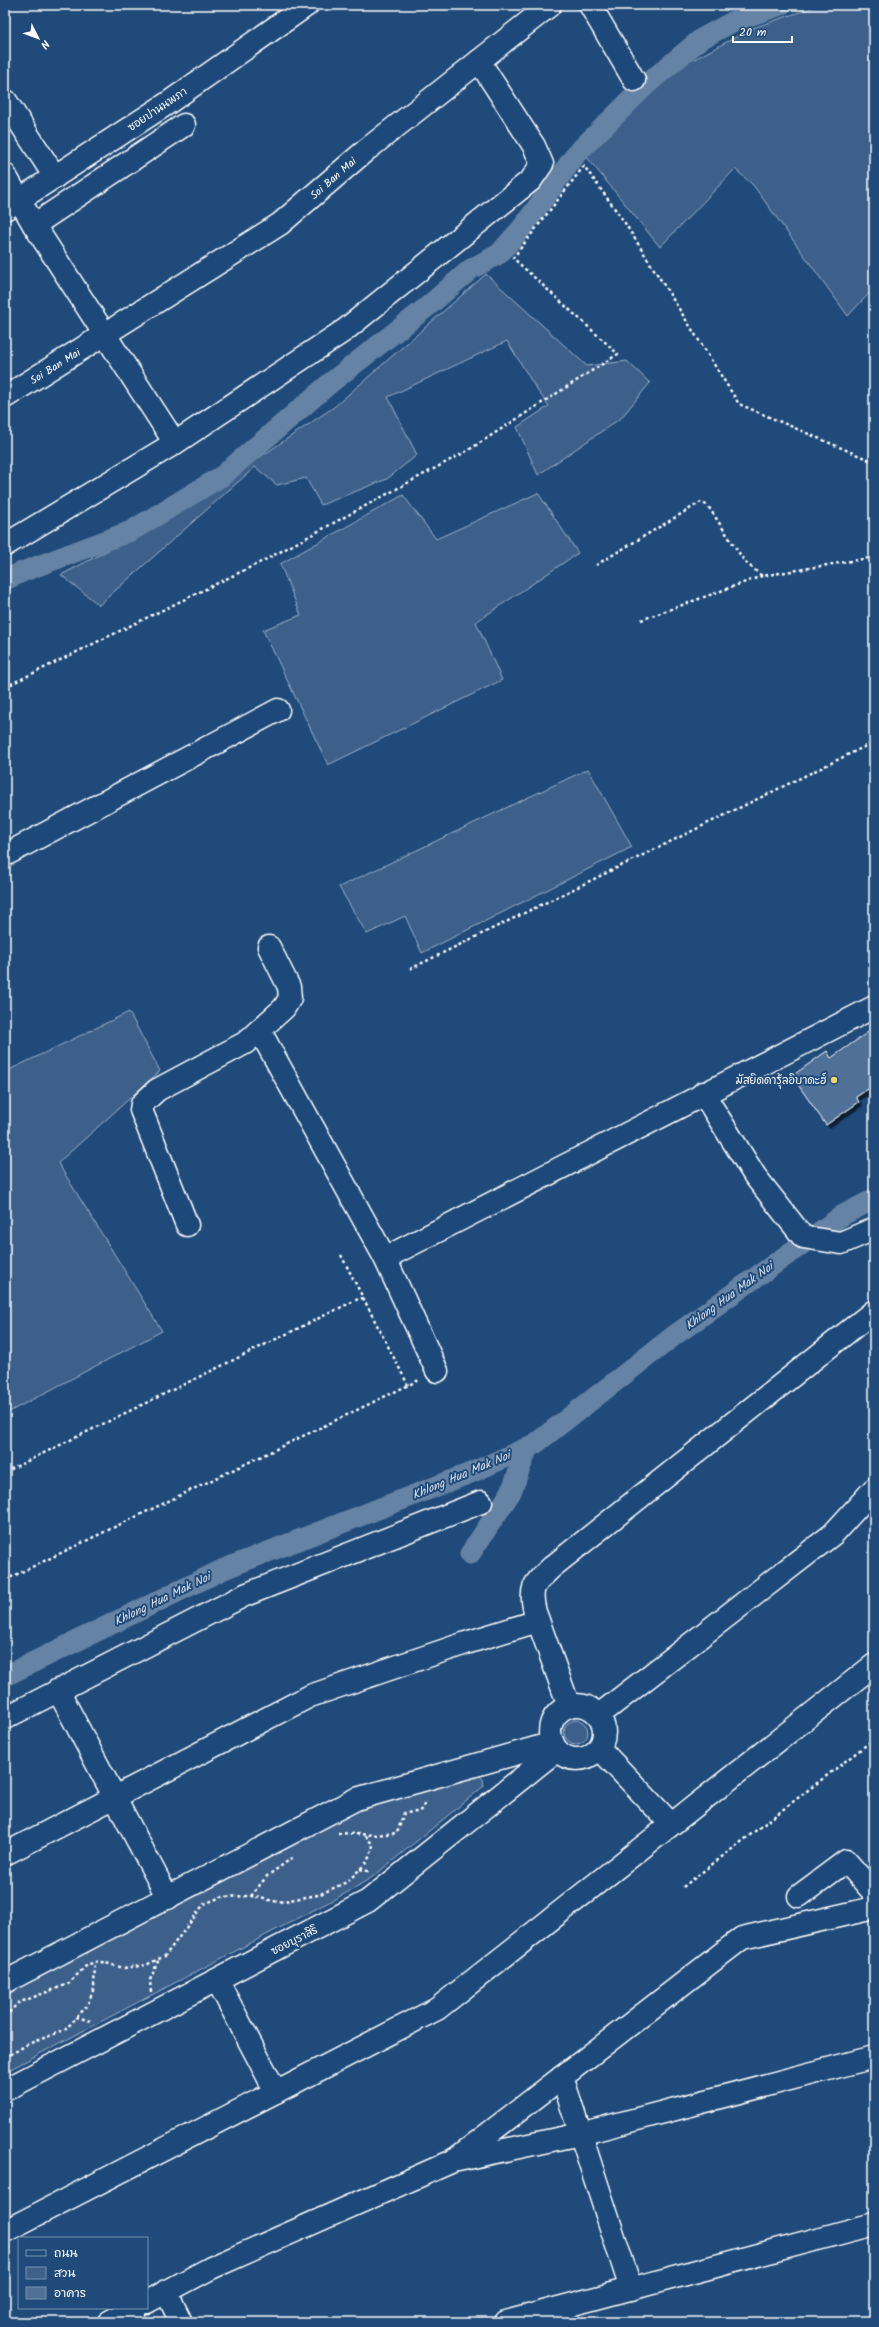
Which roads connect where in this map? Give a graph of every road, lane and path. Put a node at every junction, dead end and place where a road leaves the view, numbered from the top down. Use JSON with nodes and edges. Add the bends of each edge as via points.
{"nodes":[{"id":1,"x":307,"y":5,"type":"edge"},
{"id":2,"x":550,"y":5,"type":"edge"},
{"id":3,"x":590,"y":5,"type":"edge"},
{"id":4,"x":480,"y":61,"type":"junction"},
{"id":5,"x":634,"y":80,"type":"dead end"},
{"id":6,"x":6,"y":101,"type":"dead end"},
{"id":7,"x":184,"y":125,"type":"dead end"},
{"id":8,"x":5,"y":175,"type":"edge"},
{"id":9,"x":55,"y":176,"type":"junction"},
{"id":10,"x":12,"y":205,"type":"edge"},
{"id":11,"x":34,"y":225,"type":"junction"},
{"id":12,"x":105,"y":334,"type":"junction"},
{"id":13,"x":5,"y":397,"type":"edge"},
{"id":14,"x":174,"y":444,"type":"junction"},
{"id":15,"x":874,"y":462,"type":"edge"},
{"id":16,"x":5,"y":545,"type":"edge"},
{"id":17,"x":874,"y":557,"type":"edge"},
{"id":18,"x":596,"y":565,"type":"dead end"},
{"id":19,"x":762,"y":576,"type":"junction"},
{"id":20,"x":641,"y":620,"type":"dead end"},
{"id":21,"x":5,"y":687,"type":"edge"},
{"id":22,"x":278,"y":710,"type":"dead end"},
{"id":23,"x":874,"y":742,"type":"edge"},
{"id":24,"x":5,"y":855,"type":"edge"},
{"id":25,"x":269,"y":947,"type":"dead end"},
{"id":26,"x":410,"y":969,"type":"dead end"},
{"id":27,"x":874,"y":1007,"type":"edge"},
{"id":28,"x":260,"y":1031,"type":"junction"},
{"id":29,"x":703,"y":1093,"type":"junction"},
{"id":30,"x":187,"y":1225,"type":"dead end"},
{"id":31,"x":874,"y":1229,"type":"edge"},
{"id":32,"x":341,"y":1255,"type":"dead end"},
{"id":33,"x":385,"y":1258,"type":"junction"},
{"id":34,"x":363,"y":1298,"type":"junction"},
{"id":35,"x":874,"y":1311,"type":"edge"},
{"id":36,"x":437,"y":1371,"type":"joint"},
{"id":37,"x":408,"y":1385,"type":"junction"},
{"id":38,"x":5,"y":1472,"type":"edge"},
{"id":39,"x":874,"y":1489,"type":"edge"},
{"id":40,"x":481,"y":1502,"type":"dead end"},
{"id":41,"x":5,"y":1580,"type":"edge"},
{"id":42,"x":538,"y":1621,"type":"junction"},
{"id":43,"x":874,"y":1665,"type":"edge"},
{"id":44,"x":58,"y":1690,"type":"junction"},
{"id":45,"x":569,"y":1706,"type":"junction"},
{"id":46,"x":599,"y":1715,"type":"junction"},
{"id":47,"x":5,"y":1718,"type":"edge"},
{"id":48,"x":874,"y":1739,"type":"edge"},
{"id":49,"x":555,"y":1746,"type":"junction"},
{"id":50,"x":599,"y":1748,"type":"junction"},
{"id":51,"x":425,"y":1798,"type":"dead end"},
{"id":52,"x":114,"y":1799,"type":"junction"},
{"id":53,"x":671,"y":1824,"type":"junction"},
{"id":54,"x":337,"y":1833,"type":"dead end"},
{"id":55,"x":365,"y":1835,"type":"junction"},
{"id":56,"x":5,"y":1854,"type":"edge"},
{"id":57,"x":298,"y":1854,"type":"dead end"},
{"id":58,"x":683,"y":1887,"type":"dead end"},
{"id":59,"x":874,"y":1893,"type":"edge"},
{"id":60,"x":251,"y":1896,"type":"junction"},
{"id":61,"x":799,"y":1896,"type":"dead end"},
{"id":62,"x":168,"y":1898,"type":"junction"},
{"id":63,"x":874,"y":1908,"type":"edge"},
{"id":64,"x":159,"y":1958,"type":"junction"},
{"id":65,"x":95,"y":1962,"type":"junction"},
{"id":66,"x":216,"y":1980,"type":"junction"},
{"id":67,"x":5,"y":1982,"type":"edge"},
{"id":68,"x":157,"y":2011,"type":"junction"},
{"id":69,"x":5,"y":2017,"type":"edge"},
{"id":70,"x":874,"y":2057,"type":"edge"},
{"id":71,"x":5,"y":2058,"type":"edge"},
{"id":72,"x":562,"y":2077,"type":"junction"},
{"id":73,"x":5,"y":2090,"type":"edge"},
{"id":74,"x":276,"y":2092,"type":"junction"},
{"id":75,"x":580,"y":2134,"type":"junction"},
{"id":76,"x":453,"y":2161,"type":"junction"},
{"id":77,"x":874,"y":2224,"type":"edge"},
{"id":78,"x":5,"y":2231,"type":"edge"},
{"id":79,"x":631,"y":2289,"type":"junction"},
{"id":80,"x":166,"y":2291,"type":"junction"},
{"id":81,"x":148,"y":2301,"type":"edge"},
{"id":82,"x":133,"y":2309,"type":"edge"},
{"id":83,"x":109,"y":2322,"type":"edge"},
{"id":84,"x":181,"y":2322,"type":"edge"},
{"id":85,"x":506,"y":2322,"type":"edge"}],
"edges":[{"from":1,"to":9,"type":"street","name":"ซอยปานนพภา","via":[[168,104]]},
{"from":2,"to":4,"type":"street","name":"Soi Ban Mai"},
{"from":3,"to":5,"type":"street"},
{"from":4,"to":12,"type":"street","name":"Soi Ban Mai","via":[[365,151],[280,224]]},
{"from":4,"to":14,"type":"street","via":[[540,158],[542,164],[532,180],[344,330]]},
{"from":6,"to":9,"type":"street"},
{"from":7,"to":11,"type":"street"},
{"from":8,"to":10,"type":"street"},
{"from":9,"to":10,"type":"street","name":"ซอยปานนพภา"},
{"from":10,"to":11,"type":"street"},
{"from":11,"to":12,"type":"street"},
{"from":12,"to":13,"type":"street","name":"Soi Ban Mai"},
{"from":12,"to":14,"type":"street"},
{"from":14,"to":16,"type":"street"},
{"from":15,"to":21,"type":"path","via":[[739,404],[623,220],[584,166],[513,258],[618,354],[467,451],[263,561]]},
{"from":17,"to":19,"type":"path"},
{"from":18,"to":19,"type":"path","via":[[700,502],[708,506],[745,562]]},
{"from":19,"to":20,"type":"path"},
{"from":22,"to":24,"type":"street"},
{"from":23,"to":26,"type":"path"},
{"from":25,"to":28,"type":"street","via":[[288,987],[290,998],[284,1008]]},
{"from":27,"to":29,"type":"street"},
{"from":28,"to":30,"type":"street","via":[[245,1043],[157,1090],[142,1104],[141,1110]]},
{"from":28,"to":33,"type":"street"},
{"from":29,"to":31,"type":"street","via":[[755,1176],[803,1237],[841,1243]]},
{"from":29,"to":33,"type":"street"},
{"from":32,"to":34,"type":"path"},
{"from":33,"to":36,"type":"street"},
{"from":34,"to":37,"type":"path"},
{"from":34,"to":38,"type":"path"},
{"from":35,"to":42,"type":"street","via":[[546,1572],[533,1587],[531,1596]]},
{"from":36,"to":37,"type":"path"},
{"from":37,"to":41,"type":"path"},
{"from":39,"to":46,"type":"street","via":[[833,1534]]},
{"from":40,"to":44,"type":"street","via":[[245,1595]]},
{"from":42,"to":45,"type":"street"},
{"from":42,"to":52,"type":"street","via":[[310,1696]]},
{"from":43,"to":53,"type":"street"},
{"from":44,"to":47,"type":"street"},
{"from":44,"to":52,"type":"street"},
{"from":45,"to":46,"type":"street","via":[[585,1706]]},
{"from":45,"to":49,"type":"street","via":[[556,1716],[551,1724],[550,1734]]},
{"from":46,"to":50,"type":"street","via":[[604,1731]]},
{"from":48,"to":58,"type":"path"},
{"from":49,"to":50,"type":"street","via":[[565,1756],[574,1758],[592,1754]]},
{"from":49,"to":62,"type":"street","via":[[356,1799]]},
{"from":49,"to":66,"type":"street","name":"ซอยบุราสิริ","via":[[368,1901]]},
{"from":50,"to":53,"type":"street"},
{"from":51,"to":55,"type":"path","via":[[423,1808],[418,1812],[404,1813],[397,1833]]},
{"from":52,"to":56,"type":"street"},
{"from":52,"to":62,"type":"street"},
{"from":53,"to":74,"type":"street","via":[[437,2009]]},
{"from":54,"to":55,"type":"path"},
{"from":55,"to":60,"type":"path","via":[[373,1845],[372,1850],[367,1862],[348,1882],[318,1895],[278,1902]]},
{"from":57,"to":60,"type":"path","via":[[267,1876]]},
{"from":59,"to":61,"type":"street","via":[[846,1861]]},
{"from":60,"to":64,"type":"path","via":[[221,1897],[204,1904],[169,1950]]},
{"from":62,"to":67,"type":"street"},
{"from":63,"to":72,"type":"street","via":[[742,1938]]},
{"from":64,"to":65,"type":"path","via":[[146,1965],[124,1968]]},
{"from":64,"to":68,"type":"path","via":[[150,1980],[150,1991]]},
{"from":65,"to":69,"type":"path","via":[[87,1965],[68,1984],[18,2003]]},
{"from":65,"to":71,"type":"path","via":[[94,1988],[87,2006],[65,2030],[28,2044]]},
{"from":66,"to":68,"type":"street","name":"ซอยบุราสิริ"},
{"from":66,"to":74,"type":"street"},
{"from":68,"to":73,"type":"street","name":"ซอยบุราสิริ"},
{"from":70,"to":75,"type":"street"},
{"from":72,"to":75,"type":"street"},
{"from":72,"to":76,"type":"street"},
{"from":74,"to":78,"type":"street"},
{"from":75,"to":76,"type":"street"},
{"from":75,"to":79,"type":"street"},
{"from":76,"to":80,"type":"street","via":[[210,2268]]},
{"from":77,"to":79,"type":"street"},
{"from":79,"to":85,"type":"street"},
{"from":80,"to":81,"type":"street"},
{"from":80,"to":84,"type":"street"},
{"from":82,"to":83,"type":"street"}]}
